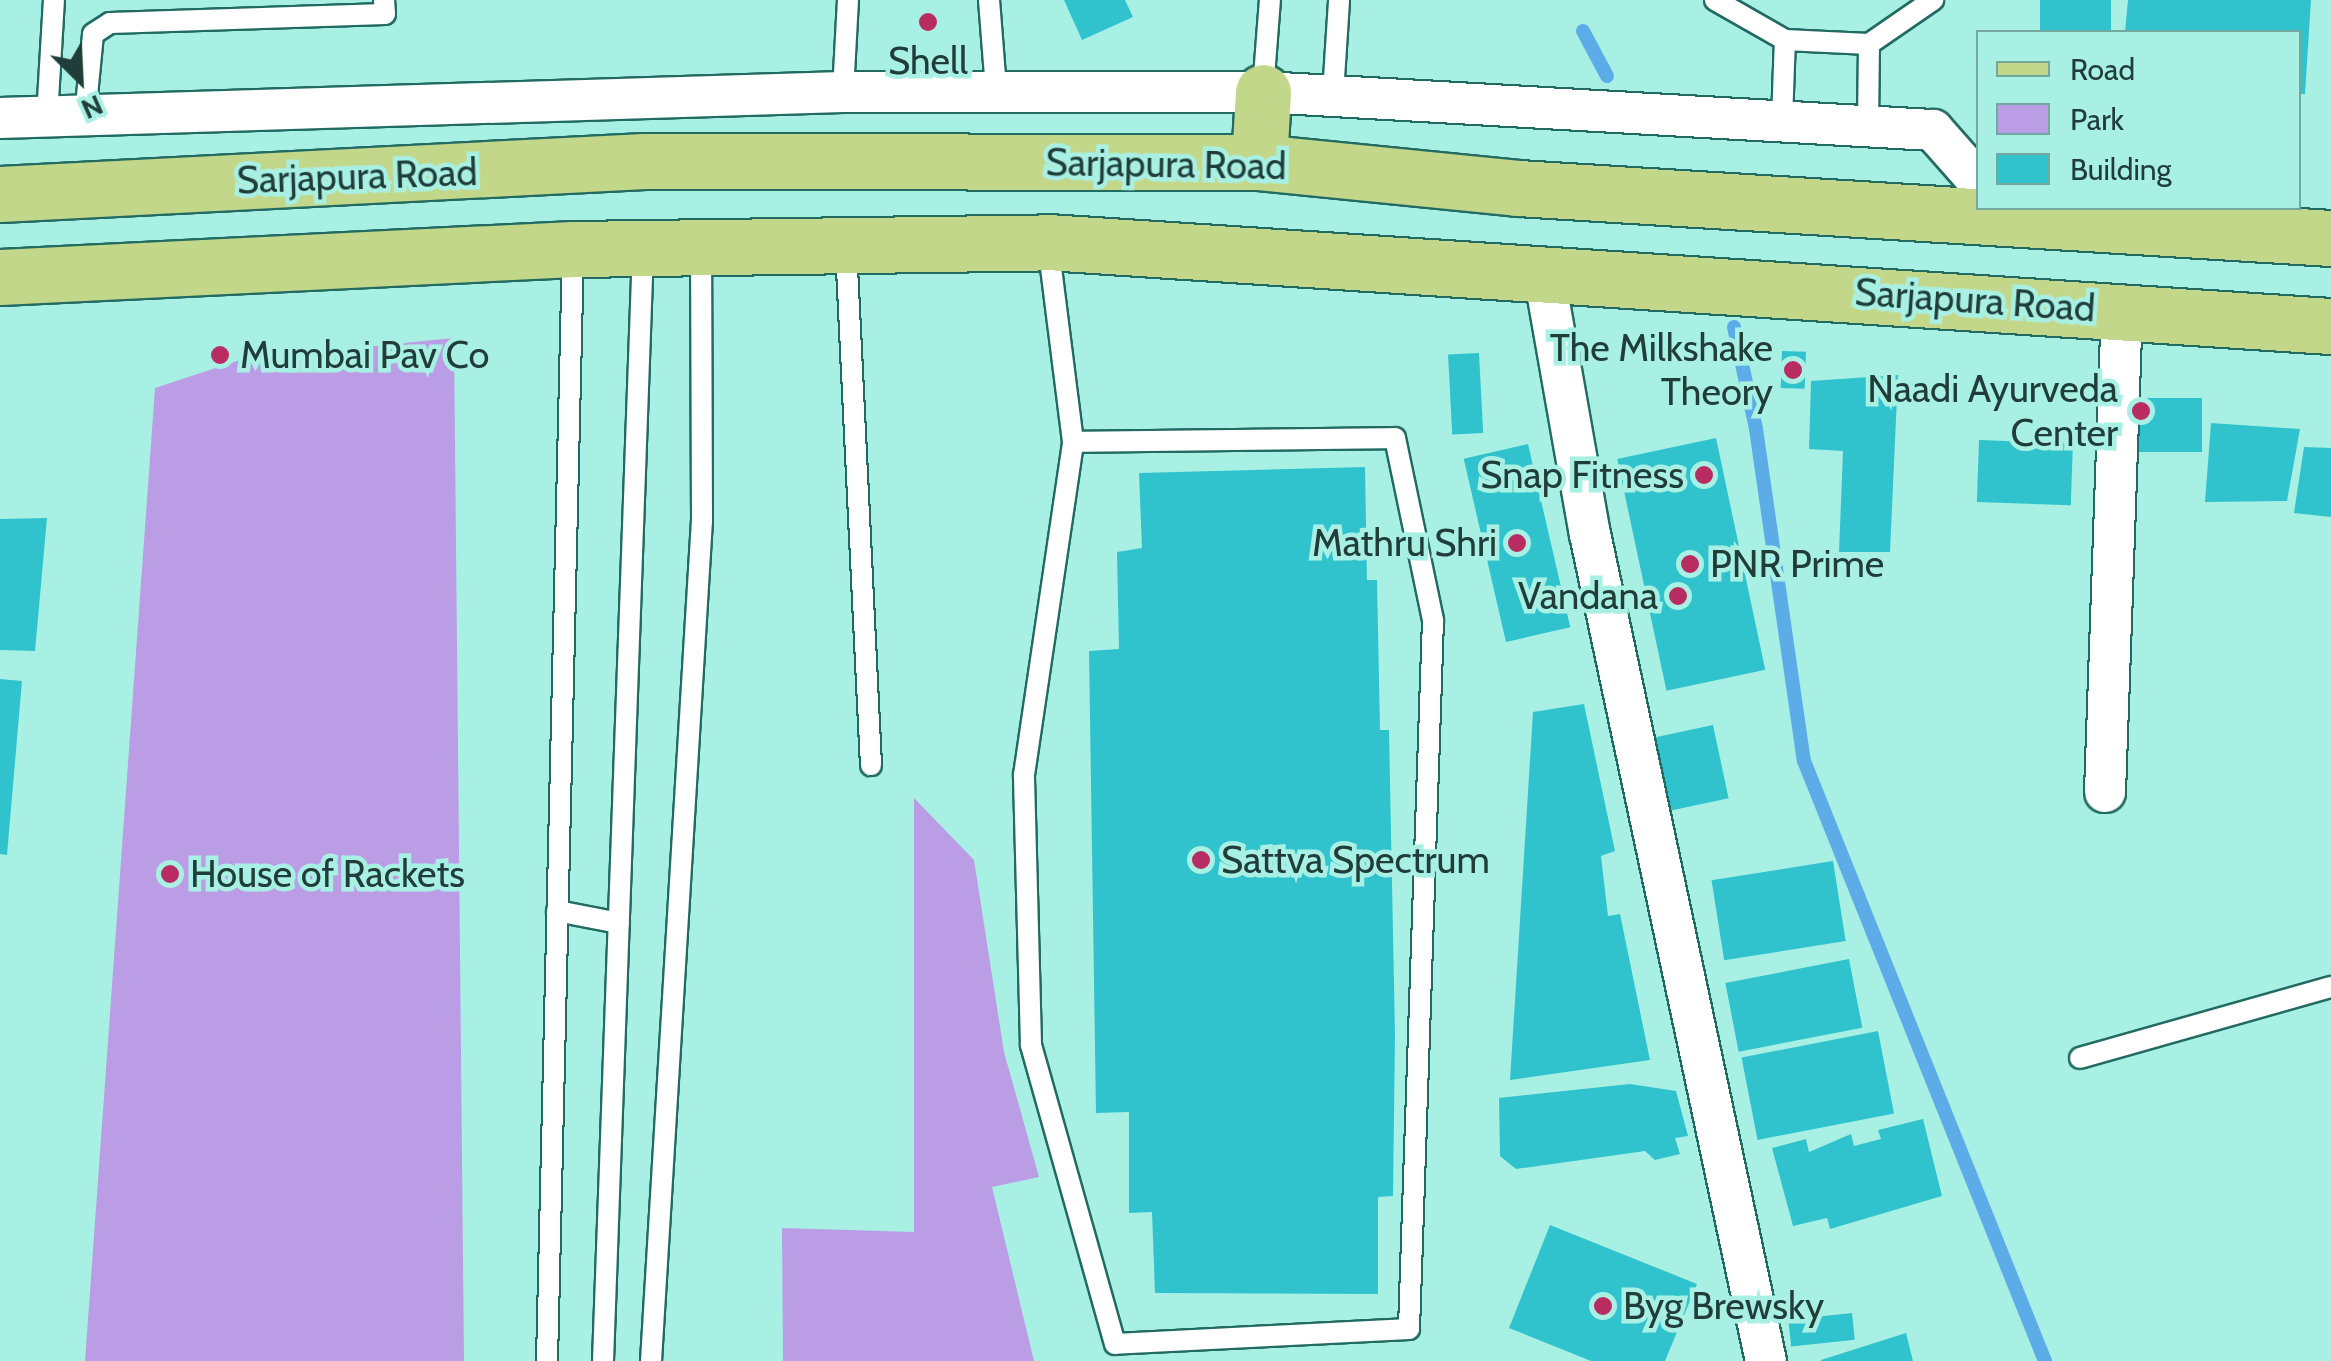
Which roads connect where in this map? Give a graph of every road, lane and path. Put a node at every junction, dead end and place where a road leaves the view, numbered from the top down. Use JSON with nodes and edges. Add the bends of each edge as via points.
{"nodes":[{"id":1,"x":54,"y":0,"type":"edge"},
{"id":2,"x":384,"y":0,"type":"edge"},
{"id":3,"x":848,"y":0,"type":"edge"},
{"id":4,"x":989,"y":0,"type":"edge"},
{"id":5,"x":1270,"y":0,"type":"edge"},
{"id":6,"x":1340,"y":0,"type":"edge"},
{"id":7,"x":1714,"y":0,"type":"edge"},
{"id":8,"x":1933,"y":0,"type":"edge"},
{"id":9,"x":1784,"y":40,"type":"junction"},
{"id":10,"x":1869,"y":44,"type":"junction"},
{"id":11,"x":996,"y":89,"type":"junction"},
{"id":12,"x":843,"y":92,"type":"junction"},
{"id":13,"x":1263,"y":92,"type":"junction"},
{"id":14,"x":1333,"y":94,"type":"junction"},
{"id":15,"x":66,"y":116,"type":"junction"},
{"id":16,"x":0,"y":118,"type":"edge"},
{"id":17,"x":1782,"y":120,"type":"junction"},
{"id":18,"x":1868,"y":125,"type":"junction"},
{"id":19,"x":644,"y":161,"type":"junction"},
{"id":20,"x":1259,"y":162,"type":"junction"},
{"id":21,"x":575,"y":166,"type":"junction"},
{"id":22,"x":1976,"y":178,"type":"edge"},
{"id":23,"x":0,"y":194,"type":"edge"},
{"id":24,"x":1976,"y":201,"type":"edge"},
{"id":25,"x":2076,"y":210,"type":"edge"},
{"id":26,"x":2126,"y":215,"type":"edge"},
{"id":27,"x":2253,"y":220,"type":"edge"},
{"id":28,"x":2331,"y":238,"type":"edge"},
{"id":29,"x":846,"y":242,"type":"junction"},
{"id":30,"x":1048,"y":242,"type":"junction"},
{"id":31,"x":701,"y":246,"type":"junction"},
{"id":32,"x":643,"y":249,"type":"junction"},
{"id":33,"x":573,"y":250,"type":"junction"},
{"id":34,"x":1544,"y":274,"type":"junction"},
{"id":35,"x":0,"y":277,"type":"edge"},
{"id":36,"x":2122,"y":311,"type":"junction"},
{"id":37,"x":2331,"y":326,"type":"edge"},
{"id":38,"x":1074,"y":442,"type":"junction"},
{"id":39,"x":871,"y":765,"type":"dead end"},
{"id":40,"x":2105,"y":792,"type":"dead end"},
{"id":41,"x":556,"y":911,"type":"junction"},
{"id":42,"x":619,"y":923,"type":"junction"},
{"id":43,"x":2331,"y":987,"type":"edge"},
{"id":44,"x":2080,"y":1058,"type":"dead end"},
{"id":45,"x":547,"y":1361,"type":"edge"},
{"id":46,"x":603,"y":1361,"type":"edge"},
{"id":47,"x":652,"y":1361,"type":"edge"},
{"id":48,"x":1766,"y":1361,"type":"edge"}],
"edges":[{"from":1,"to":15,"type":"lane"},
{"from":2,"to":15,"type":"lane","via":[[385,14],[110,22],[93,34]]},
{"from":3,"to":12,"type":"lane"},
{"from":4,"to":11,"type":"lane"},
{"from":5,"to":13,"type":"lane"},
{"from":6,"to":14,"type":"lane"},
{"from":7,"to":9,"type":"lane"},
{"from":8,"to":10,"type":"lane"},
{"from":9,"to":10,"type":"lane"},
{"from":9,"to":17,"type":"lane"},
{"from":10,"to":18,"type":"lane"},
{"from":11,"to":12,"type":"street"},
{"from":11,"to":13,"type":"street"},
{"from":12,"to":15,"type":"street"},
{"from":13,"to":14,"type":"street"},
{"from":13,"to":20,"type":"main road"},
{"from":14,"to":17,"type":"street"},
{"from":15,"to":16,"type":"street"},
{"from":17,"to":18,"type":"street"},
{"from":18,"to":22,"type":"street","via":[[1933,130]]},
{"from":19,"to":20,"type":"main road","name":"Sarjapura Road"},
{"from":19,"to":21,"type":"main road","name":"Sarjapura Road"},
{"from":19,"to":32,"type":"main road"},
{"from":20,"to":24,"type":"main road","name":"Sarjapura Road","via":[[1518,188]]},
{"from":21,"to":23,"type":"main road","name":"Sarjapura Road"},
{"from":21,"to":33,"type":"main road"},
{"from":25,"to":26,"type":"main road","name":"Sarjapura Road"},
{"from":26,"to":27,"type":"main road","name":"Sarjapura Road"},
{"from":27,"to":28,"type":"main road","name":"Sarjapura Road"},
{"from":29,"to":30,"type":"main road","name":"Sarjapura Road"},
{"from":29,"to":31,"type":"main road","name":"Sarjapura Road"},
{"from":29,"to":39,"type":"lane"},
{"from":30,"to":34,"type":"main road","name":"Sarjapura Road"},
{"from":30,"to":38,"type":"lane"},
{"from":31,"to":32,"type":"main road","name":"Sarjapura Road"},
{"from":31,"to":47,"type":"lane","via":[[702,522]]},
{"from":32,"to":33,"type":"main road","name":"Sarjapura Road"},
{"from":32,"to":42,"type":"lane"},
{"from":33,"to":35,"type":"main road","name":"Sarjapura Road"},
{"from":33,"to":41,"type":"lane"},
{"from":34,"to":36,"type":"main road","name":"Sarjapura Road"},
{"from":34,"to":48,"type":"street","via":[[1590,534]]},
{"from":36,"to":37,"type":"main road","name":"Sarjapura Road"},
{"from":36,"to":40,"type":"street"},
{"from":38,"to":38,"type":"lane","via":[[1395,438],[1433,620],[1410,1329],[1115,1344],[1031,1046],[1024,775]]},
{"from":41,"to":42,"type":"lane"},
{"from":41,"to":45,"type":"lane"},
{"from":42,"to":46,"type":"lane"},
{"from":43,"to":44,"type":"lane"}]}
